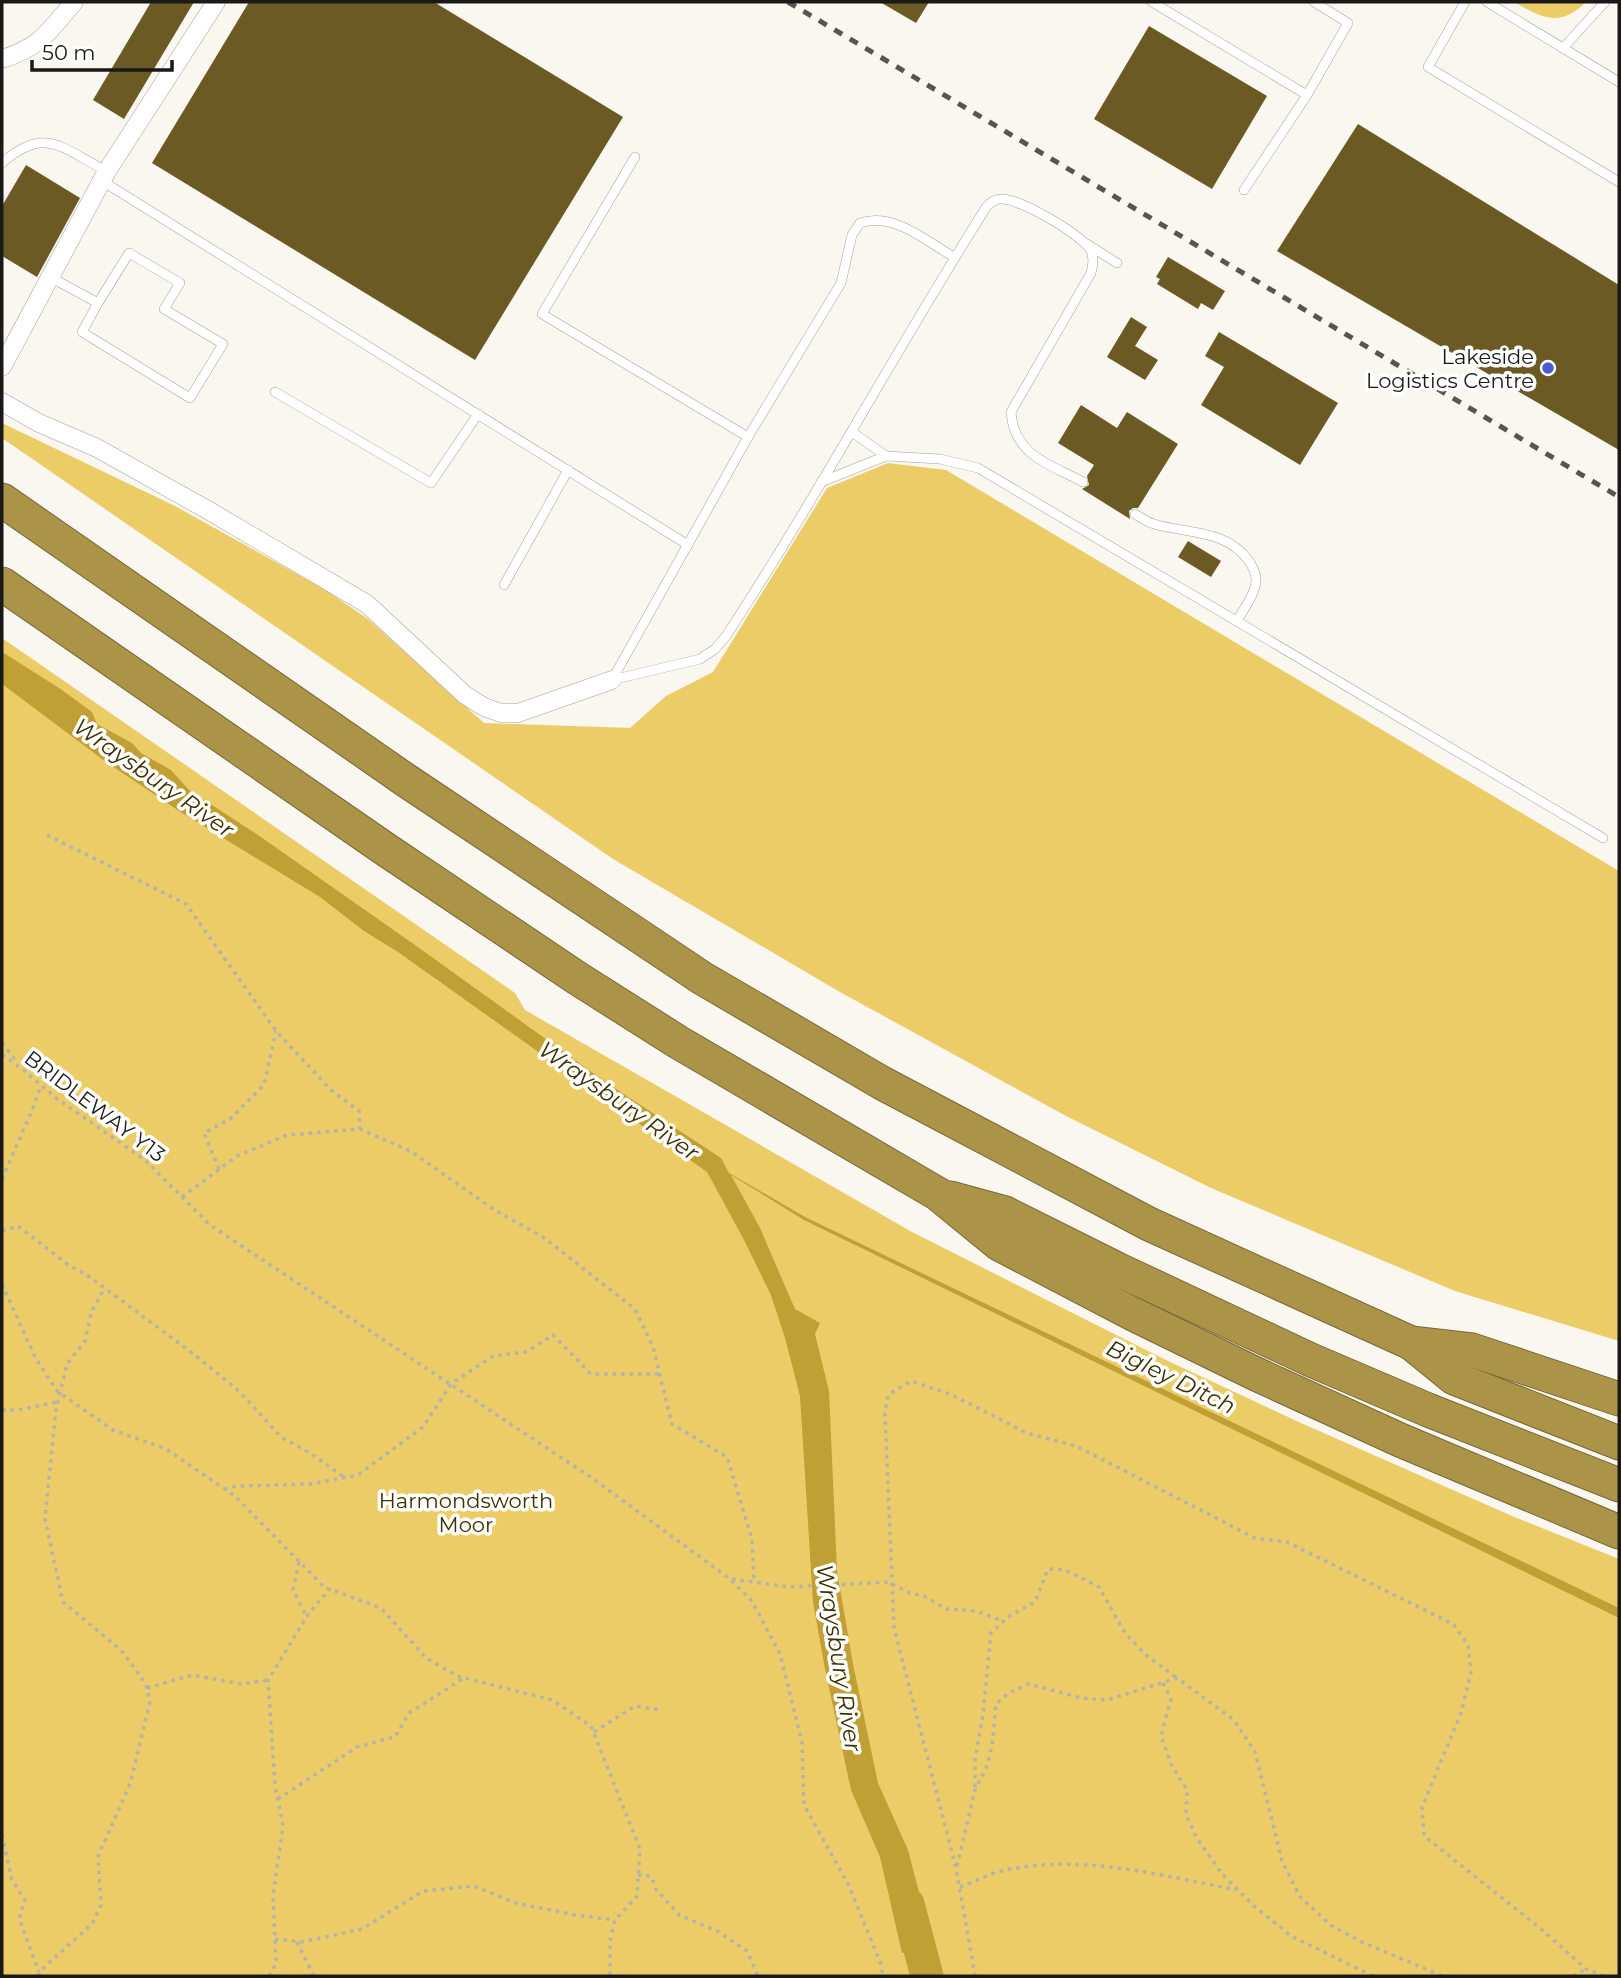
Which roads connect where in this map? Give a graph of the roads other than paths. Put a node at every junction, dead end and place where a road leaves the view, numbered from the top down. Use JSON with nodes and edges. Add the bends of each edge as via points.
{"nodes":[{"id":1,"x":75,"y":2,"type":"edge"},
{"id":2,"x":216,"y":2,"type":"edge"},
{"id":3,"x":1152,"y":2,"type":"edge"},
{"id":4,"x":1314,"y":2,"type":"edge"},
{"id":5,"x":1465,"y":2,"type":"edge"},
{"id":6,"x":1487,"y":2,"type":"edge"},
{"id":7,"x":1605,"y":2,"type":"edge"},
{"id":8,"x":1563,"y":48,"type":"junction"},
{"id":9,"x":2,"y":59,"type":"edge"},
{"id":10,"x":1619,"y":82,"type":"edge"},
{"id":11,"x":1307,"y":95,"type":"junction"},
{"id":12,"x":635,"y":157,"type":"dead end"},
{"id":13,"x":2,"y":163,"type":"edge"},
{"id":14,"x":105,"y":176,"type":"junction"},
{"id":15,"x":1619,"y":182,"type":"edge"},
{"id":16,"x":1244,"y":190,"type":"dead end"},
{"id":17,"x":1085,"y":243,"type":"junction"},
{"id":18,"x":954,"y":257,"type":"junction"},
{"id":19,"x":1117,"y":263,"type":"dead end"},
{"id":20,"x":50,"y":277,"type":"junction"},
{"id":21,"x":98,"y":303,"type":"junction"},
{"id":22,"x":2,"y":367,"type":"edge"},
{"id":23,"x":275,"y":391,"type":"dead end"},
{"id":24,"x":2,"y":402,"type":"edge"},
{"id":25,"x":478,"y":414,"type":"junction"},
{"id":26,"x":852,"y":432,"type":"junction"},
{"id":27,"x":748,"y":437,"type":"junction"},
{"id":28,"x":886,"y":456,"type":"junction"},
{"id":29,"x":568,"y":470,"type":"junction"},
{"id":30,"x":821,"y":482,"type":"junction"},
{"id":31,"x":1083,"y":482,"type":"dead end"},
{"id":32,"x":2,"y":500,"type":"edge"},
{"id":33,"x":1135,"y":514,"type":"dead end"},
{"id":34,"x":688,"y":545,"type":"junction"},
{"id":35,"x":2,"y":584,"type":"edge"},
{"id":36,"x":504,"y":585,"type":"dead end"},
{"id":37,"x":1237,"y":621,"type":"junction"},
{"id":38,"x":612,"y":680,"type":"junction"},
{"id":39,"x":1604,"y":838,"type":"dead end"},
{"id":40,"x":938,"y":1194,"type":"junction"},
{"id":41,"x":1411,"y":1343,"type":"junction"},
{"id":42,"x":1619,"y":1399,"type":"edge"},
{"id":43,"x":1619,"y":1443,"type":"edge"},
{"id":44,"x":1619,"y":1485,"type":"edge"},
{"id":45,"x":1619,"y":1532,"type":"edge"}],
"edges":[{"from":1,"to":9,"type":"street","via":[[42,40]]},
{"from":2,"to":14,"type":"street"},
{"from":3,"to":11,"type":"lane"},
{"from":4,"to":11,"type":"lane","via":[[1348,23]]},
{"from":5,"to":15,"type":"lane","via":[[1428,67]]},
{"from":6,"to":8,"type":"lane"},
{"from":7,"to":8,"type":"lane"},
{"from":8,"to":10,"type":"lane"},
{"from":11,"to":16,"type":"lane"},
{"from":12,"to":27,"type":"lane","via":[[541,314]]},
{"from":13,"to":14,"type":"lane","via":[[27,145],[50,142]]},
{"from":14,"to":20,"type":"street"},
{"from":14,"to":25,"type":"lane"},
{"from":17,"to":18,"type":"lane","via":[[1043,215],[1003,198],[987,206]]},
{"from":17,"to":19,"type":"lane"},
{"from":17,"to":31,"type":"lane","via":[[1093,257],[1091,273],[1012,412],[1015,435],[1025,449]]},
{"from":18,"to":26,"type":"lane"},
{"from":18,"to":27,"type":"lane","via":[[895,223],[879,219],[860,223],[852,235],[841,283]]},
{"from":20,"to":21,"type":"lane"},
{"from":20,"to":22,"type":"street"},
{"from":21,"to":21,"type":"lane","via":[[82,332],[190,398],[223,344],[164,309],[180,283],[129,253]]},
{"from":23,"to":25,"type":"lane","via":[[431,483]]},
{"from":24,"to":38,"type":"street","via":[[97,448],[367,604],[484,708],[518,713]]},
{"from":25,"to":29,"type":"lane"},
{"from":26,"to":28,"type":"lane"},
{"from":26,"to":30,"type":"lane"},
{"from":27,"to":34,"type":"lane"},
{"from":28,"to":30,"type":"lane"},
{"from":28,"to":37,"type":"lane","via":[[940,459],[978,468]]},
{"from":29,"to":34,"type":"lane"},
{"from":29,"to":36,"type":"lane"},
{"from":30,"to":38,"type":"lane","via":[[715,649],[700,659]]},
{"from":32,"to":41,"type":"highway","via":[[702,978],[882,1083],[1149,1224]]},
{"from":33,"to":37,"type":"lane","via":[[1151,523],[1219,538],[1247,559],[1256,575],[1255,586]]},
{"from":34,"to":38,"type":"lane"},
{"from":35,"to":40,"type":"highway","via":[[577,978]]},
{"from":37,"to":39,"type":"lane"},
{"from":40,"to":44,"type":"highway","via":[[1005,1213],[1311,1360]]},
{"from":40,"to":45,"type":"highway","via":[[999,1244],[1133,1314],[1400,1440]]},
{"from":41,"to":42,"type":"highway","via":[[1472,1350]]},
{"from":41,"to":43,"type":"highway","via":[[1454,1378]]}]}
